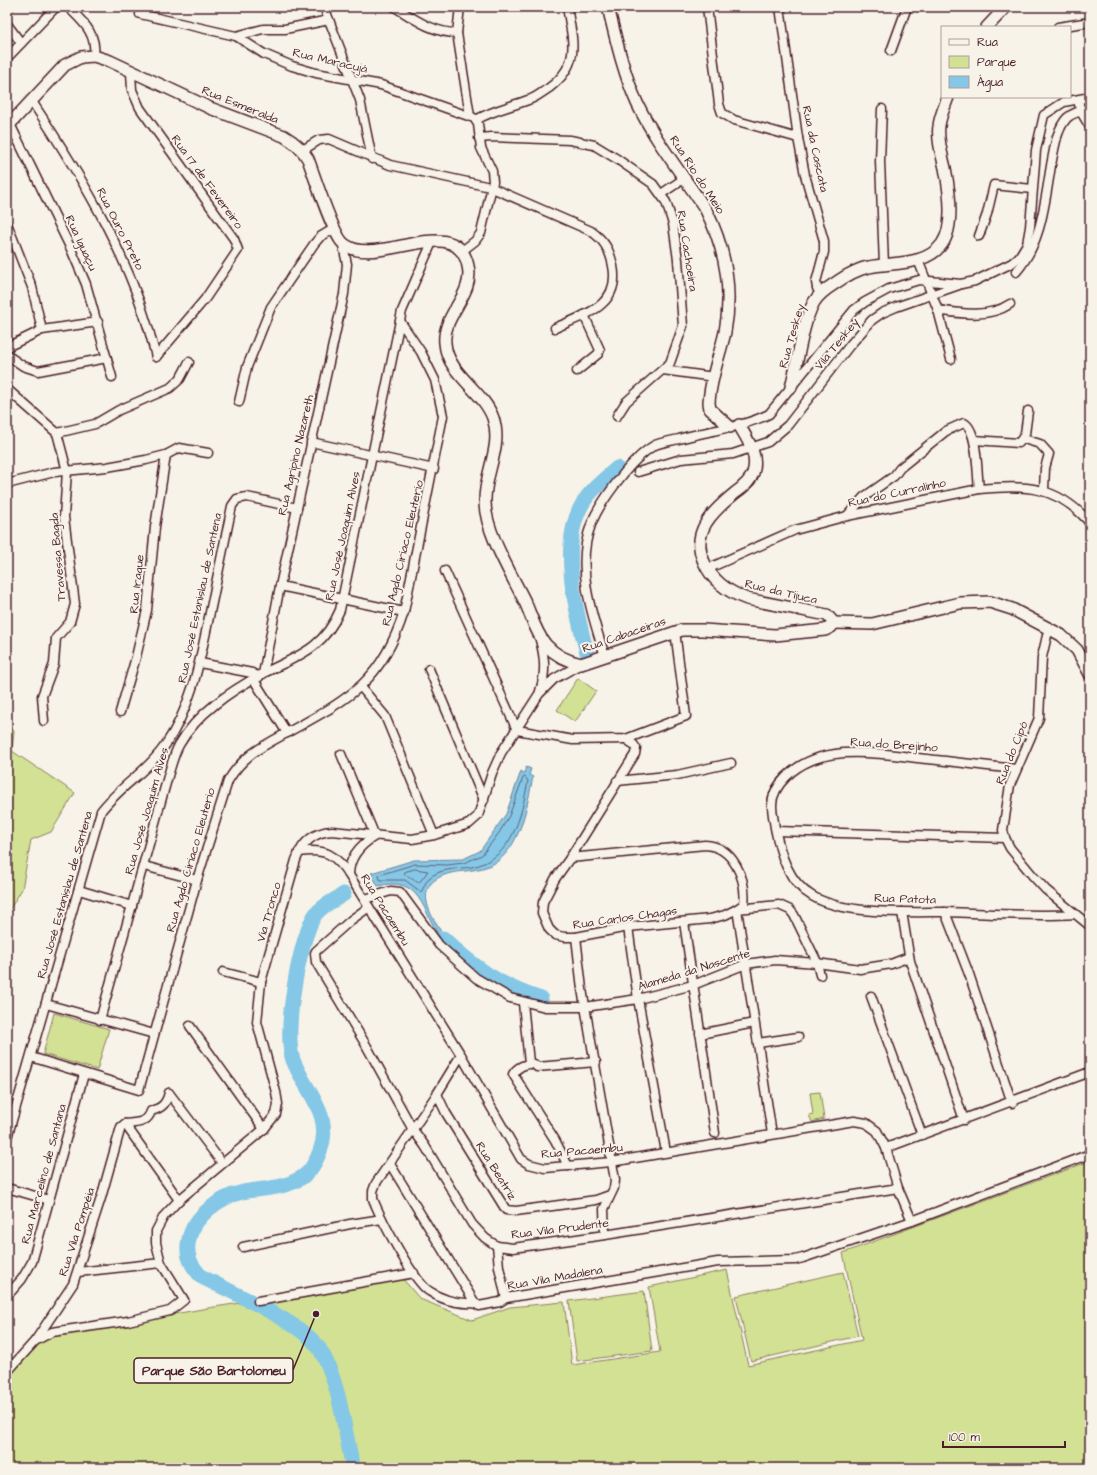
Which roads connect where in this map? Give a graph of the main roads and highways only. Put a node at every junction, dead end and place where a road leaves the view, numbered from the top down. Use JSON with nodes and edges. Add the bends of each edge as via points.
{"nodes":[{"id":1,"x":608,"y":7,"type":"edge"},
{"id":2,"x":1006,"y":7,"type":"edge"},
{"id":3,"x":988,"y":26,"type":"edge"},
{"id":4,"x":948,"y":98,"type":"edge"},
{"id":5,"x":8,"y":125,"type":"edge"},
{"id":6,"x":462,"y":251,"type":"joint"},
{"id":7,"x":791,"y":387,"type":"road end"},
{"id":8,"x":734,"y":426,"type":"joint"},
{"id":9,"x":834,"y":623,"type":"junction"},
{"id":10,"x":1090,"y":674,"type":"edge"}],
"edges":[{"from":1,"to":8,"type":"main road","name":"Rua Rio do Meio","via":[[637,104],[713,224],[724,256],[728,292],[725,331],[714,376],[710,409]]},
{"from":2,"to":3,"type":"main road"},
{"from":4,"to":7,"type":"main road","name":"Rua Teskey","via":[[939,126],[950,227],[942,245],[929,256],[918,260],[858,270],[820,294],[808,318]]},
{"from":5,"to":6,"type":"main road","name":"Rua Esmeralda","via":[[58,71],[73,60],[94,56],[210,108],[284,136],[303,150],[335,228],[342,241],[351,247],[373,250],[433,240],[453,244]]},
{"from":6,"to":9,"type":"main road","name":"Rua Cabaceiras","via":[[470,273],[468,284],[446,330],[445,350],[450,361],[488,407],[492,417],[496,448],[485,494],[486,513],[495,539],[540,637],[560,658],[581,664],[675,631],[703,630],[774,635],[825,630]]},
{"from":8,"to":9,"type":"main road","name":"Rua da Tijuca","via":[[752,447],[754,466],[749,481],[712,513],[703,527],[699,548],[707,569],[720,584],[738,596],[827,615]]},
{"from":9,"to":10,"type":"main road","name":"Rua Cabaceiras","via":[[872,624],[960,603],[980,601],[1000,604],[1049,628],[1070,642]]}]}
